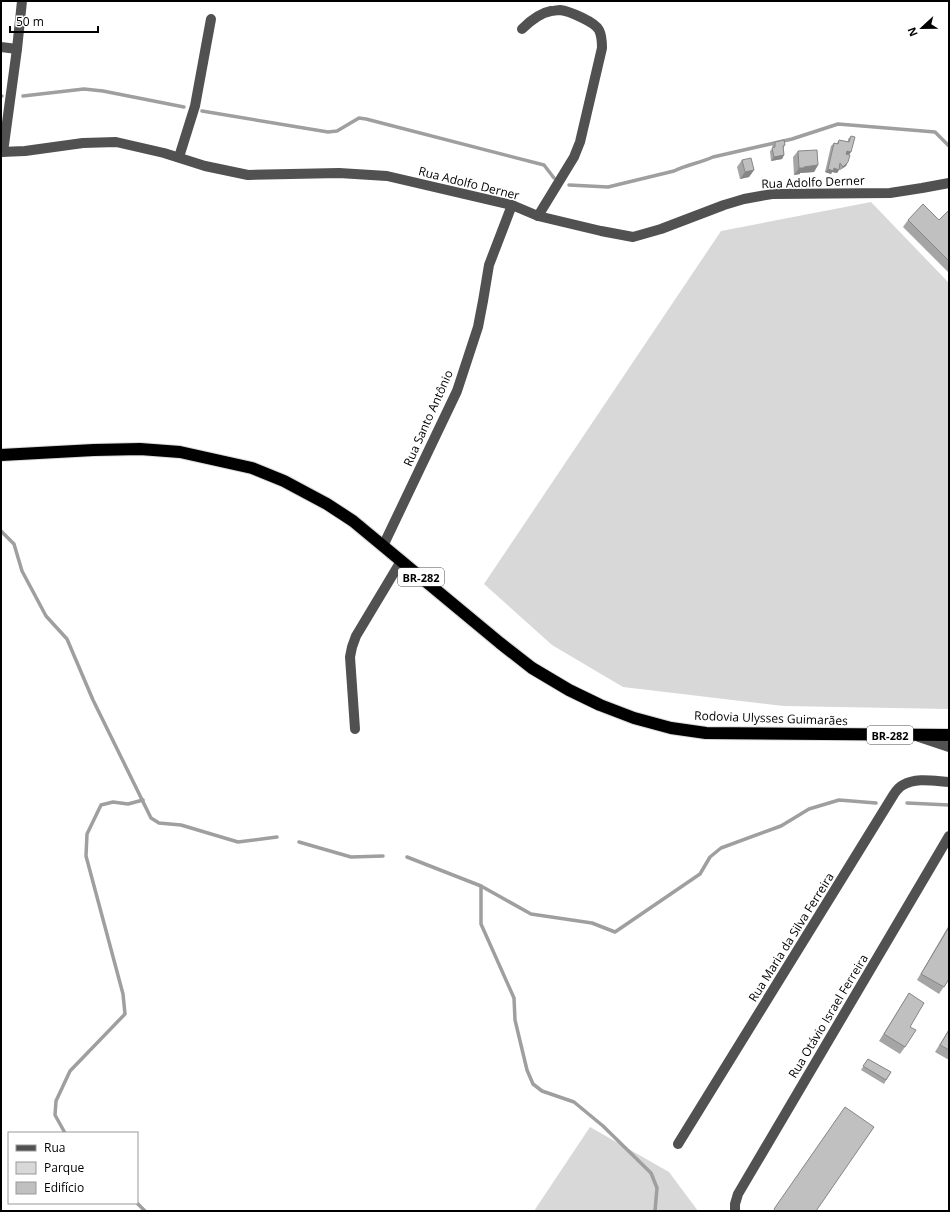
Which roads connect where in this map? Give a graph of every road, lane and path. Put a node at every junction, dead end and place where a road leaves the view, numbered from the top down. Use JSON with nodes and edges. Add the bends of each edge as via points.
{"nodes":[{"id":1,"x":22,"y":1,"type":"edge"},
{"id":2,"x":211,"y":19,"type":"dead end"},
{"id":3,"x":522,"y":28,"type":"dead end"},
{"id":4,"x":1,"y":47,"type":"edge"},
{"id":5,"x":17,"y":49,"type":"junction"},
{"id":6,"x":2,"y":152,"type":"edge"},
{"id":7,"x":179,"y":157,"type":"junction"},
{"id":8,"x":949,"y":183,"type":"edge"},
{"id":9,"x":512,"y":205,"type":"junction"},
{"id":10,"x":538,"y":216,"type":"junction"},
{"id":11,"x":1,"y":455,"type":"edge"},
{"id":12,"x":382,"y":546,"type":"junction"},
{"id":13,"x":402,"y":561,"type":"junction"},
{"id":14,"x":355,"y":730,"type":"dead end"},
{"id":15,"x":949,"y":735,"type":"edge"},
{"id":16,"x":915,"y":736,"type":"junction"},
{"id":17,"x":949,"y":747,"type":"edge"},
{"id":18,"x":949,"y":782,"type":"edge"},
{"id":19,"x":949,"y":836,"type":"edge"},
{"id":20,"x":678,"y":1144,"type":"dead end"},
{"id":21,"x":735,"y":1211,"type":"edge"}],
"edges":[{"from":1,"to":5,"type":"street"},
{"from":2,"to":7,"type":"street","via":[[195,106]]},
{"from":3,"to":10,"type":"street","via":[[541,15],[561,10],[593,23],[602,37],[602,48],[580,142],[574,157]]},
{"from":4,"to":5,"type":"street"},
{"from":5,"to":6,"type":"street"},
{"from":6,"to":7,"type":"street","name":"Rua Adolfo Derner","via":[[116,142]]},
{"from":7,"to":9,"type":"street","name":"Rua Adolfo Derner","via":[[205,166],[248,175],[339,173],[387,176]]},
{"from":8,"to":10,"type":"street","name":"Rua Adolfo Derner","via":[[890,193],[772,194],[724,205],[633,237]]},
{"from":9,"to":10,"type":"street","name":"Rua Adolfo Derner"},
{"from":9,"to":12,"type":"street","name":"Rua Santo Antônio","via":[[489,265],[478,327],[457,391]]},
{"from":11,"to":12,"type":"highway","name":"Rodovia Ulysses Guimarães","number":"BR-282","via":[[140,449],[180,452],[252,468],[284,481],[326,504],[353,521]]},
{"from":12,"to":13,"type":"highway","name":"Rodovia Ulysses Guimarães","number":"BR-282"},
{"from":13,"to":14,"type":"street","via":[[356,636],[352,647],[350,657]]},
{"from":13,"to":16,"type":"highway","name":"Rodovia Ulysses Guimarães","number":"BR-282","via":[[532,668],[569,690],[634,718],[671,728],[706,732]]},
{"from":15,"to":16,"type":"highway","name":"Rodovia Ulysses Guimarães","number":"BR-282"},
{"from":16,"to":17,"type":"street"},
{"from":18,"to":20,"type":"street","name":"Rua Maria da Silva Ferreira","via":[[910,781],[901,785],[894,794]]},
{"from":19,"to":21,"type":"street","name":"Rua Otávio Israel Ferreira","via":[[738,1194]]}]}
